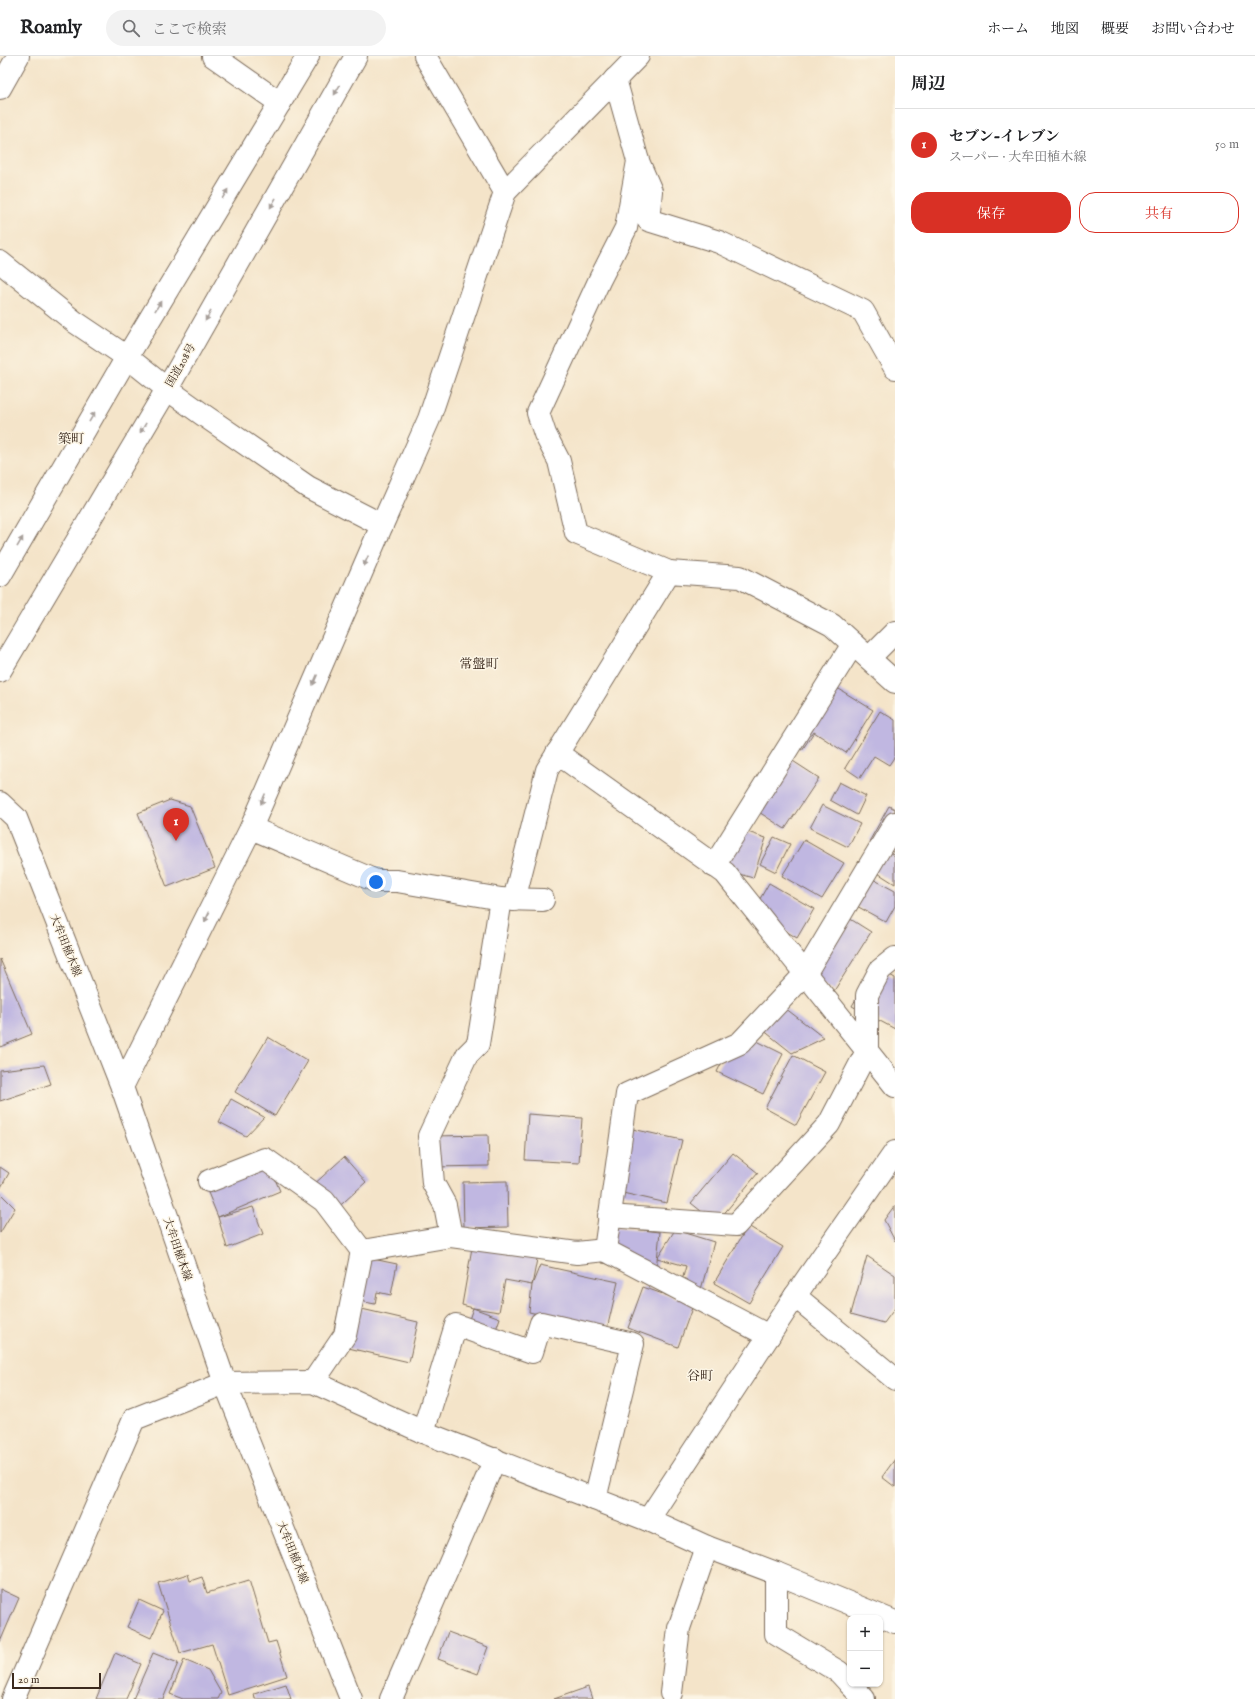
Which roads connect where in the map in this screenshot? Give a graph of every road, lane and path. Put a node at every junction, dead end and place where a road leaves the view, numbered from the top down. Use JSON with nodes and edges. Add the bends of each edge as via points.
{"nodes":[{"id":1,"x":18,"y":56,"type":"edge"},
{"id":2,"x":214,"y":56,"type":"edge"},
{"id":3,"x":308,"y":56,"type":"edge"},
{"id":4,"x":356,"y":56,"type":"edge"},
{"id":5,"x":425,"y":56,"type":"edge"},
{"id":6,"x":638,"y":56,"type":"edge"},
{"id":7,"x":615,"y":79,"type":"junction"},
{"id":8,"x":0,"y":88,"type":"edge"},
{"id":9,"x":280,"y":103,"type":"junction"},
{"id":10,"x":638,"y":161,"type":"junction"},
{"id":11,"x":505,"y":192,"type":"junction"},
{"id":12,"x":0,"y":262,"type":"edge"},
{"id":13,"x":127,"y":357,"type":"junction"},
{"id":14,"x":895,"y":368,"type":"edge"},
{"id":15,"x":167,"y":389,"type":"junction"},
{"id":16,"x":382,"y":525,"type":"junction"},
{"id":17,"x":669,"y":572,"type":"junction"},
{"id":18,"x":0,"y":576,"type":"edge"},
{"id":19,"x":895,"y":632,"type":"edge"},
{"id":20,"x":861,"y":651,"type":"junction"},
{"id":21,"x":0,"y":671,"type":"edge"},
{"id":22,"x":895,"y":682,"type":"edge"},
{"id":23,"x":557,"y":753,"type":"junction"},
{"id":24,"x":0,"y":803,"type":"edge"},
{"id":25,"x":895,"y":823,"type":"edge"},
{"id":26,"x":251,"y":828,"type":"junction"},
{"id":27,"x":714,"y":866,"type":"junction"},
{"id":28,"x":508,"y":900,"type":"junction"},
{"id":29,"x":543,"y":900,"type":"dead end"},
{"id":30,"x":895,"y":958,"type":"edge"},
{"id":31,"x":805,"y":974,"type":"junction"},
{"id":32,"x":867,"y":1051,"type":"junction"},
{"id":33,"x":895,"y":1086,"type":"edge"},
{"id":34,"x":122,"y":1087,"type":"junction"},
{"id":35,"x":895,"y":1152,"type":"edge"},
{"id":36,"x":209,"y":1181,"type":"dead end"},
{"id":37,"x":610,"y":1216,"type":"junction"},
{"id":38,"x":451,"y":1236,"type":"junction"},
{"id":39,"x":604,"y":1250,"type":"junction"},
{"id":40,"x":362,"y":1251,"type":"junction"},
{"id":41,"x":795,"y":1296,"type":"junction"},
{"id":42,"x":769,"y":1336,"type":"junction"},
{"id":43,"x":895,"y":1379,"type":"edge"},
{"id":44,"x":313,"y":1382,"type":"junction"},
{"id":45,"x":225,"y":1383,"type":"junction"},
{"id":46,"x":423,"y":1432,"type":"junction"},
{"id":47,"x":494,"y":1460,"type":"junction"},
{"id":48,"x":595,"y":1499,"type":"junction"},
{"id":49,"x":648,"y":1520,"type":"junction"},
{"id":50,"x":707,"y":1547,"type":"junction"},
{"id":51,"x":776,"y":1573,"type":"junction"},
{"id":52,"x":895,"y":1622,"type":"edge"},
{"id":53,"x":847,"y":1681,"type":"edge"},
{"id":54,"x":853,"y":1687,"type":"edge"},
{"id":55,"x":672,"y":1693,"type":"dead end"},
{"id":56,"x":13,"y":1699,"type":"edge"},
{"id":57,"x":351,"y":1699,"type":"edge"},
{"id":58,"x":390,"y":1699,"type":"edge"},
{"id":59,"x":864,"y":1699,"type":"edge"}],
"edges":[{"from":1,"to":8,"type":"main road"},
{"from":2,"to":9,"type":"main road"},
{"from":3,"to":9,"type":"main road"},
{"from":4,"to":15,"type":"main road","name":"国道208号","one_way":true},
{"from":5,"to":11,"type":"main road"},
{"from":6,"to":7,"type":"main road"},
{"from":7,"to":10,"type":"main road"},
{"from":7,"to":11,"type":"main road"},
{"from":13,"to":9,"type":"main road","one_way":true},
{"from":10,"to":14,"type":"main road","via":[[651,191],[648,220],[719,242],[863,311]]},
{"from":10,"to":17,"type":"main road","via":[[626,228],[538,413],[545,434],[559,461],[576,533]]},
{"from":11,"to":16,"type":"main road","via":[[429,419]]},
{"from":12,"to":13,"type":"main road","via":[[75,322]]},
{"from":13,"to":15,"type":"main road"},
{"from":18,"to":13,"type":"main road","one_way":true},
{"from":15,"to":16,"type":"main road","via":[[308,487]]},
{"from":15,"to":21,"type":"main road","name":"国道208号","one_way":true},
{"from":16,"to":26,"type":"main road","one_way":true},
{"from":17,"to":20,"type":"main road","via":[[740,577],[832,625]]},
{"from":17,"to":23,"type":"main road"},
{"from":19,"to":20,"type":"main road"},
{"from":20,"to":22,"type":"main road"},
{"from":20,"to":27,"type":"main road"},
{"from":23,"to":27,"type":"main road"},
{"from":23,"to":28,"type":"main road","via":[[548,770]]},
{"from":24,"to":34,"type":"main road","name":"大牟田植木線","via":[[16,818]]},
{"from":25,"to":31,"type":"main road"},
{"from":26,"to":28,"type":"main road","via":[[376,881],[396,881]]},
{"from":26,"to":34,"type":"main road","one_way":true},
{"from":27,"to":31,"type":"main road","via":[[725,873]]},
{"from":28,"to":29,"type":"main road"},
{"from":28,"to":38,"type":"main road","via":[[478,1044],[467,1054],[429,1136],[433,1183],[444,1205]]},
{"from":30,"to":32,"type":"main road","via":[[880,970],[867,995]]},
{"from":31,"to":32,"type":"main road"},
{"from":31,"to":37,"type":"main road","via":[[740,1043],[627,1094]]},
{"from":32,"to":33,"type":"main road"},
{"from":32,"to":37,"type":"main road","via":[[829,1124],[736,1225]]},
{"from":34,"to":45,"type":"main road","name":"大牟田植木線"},
{"from":35,"to":41,"type":"main road"},
{"from":36,"to":40,"type":"main road","via":[[265,1159],[324,1201]]},
{"from":37,"to":39,"type":"main road"},
{"from":38,"to":39,"type":"main road","via":[[577,1253]]},
{"from":38,"to":40,"type":"main road"},
{"from":39,"to":42,"type":"main road"},
{"from":40,"to":44,"type":"main road","via":[[345,1335]]},
{"from":41,"to":42,"type":"main road"},
{"from":41,"to":43,"type":"main road"},
{"from":42,"to":49,"type":"main road"},
{"from":44,"to":45,"type":"main road"},
{"from":44,"to":46,"type":"main road"},
{"from":45,"to":56,"type":"main road","via":[[134,1419]]},
{"from":45,"to":57,"type":"main road","name":"大牟田植木線"},
{"from":46,"to":47,"type":"main road"},
{"from":46,"to":48,"type":"main road","via":[[456,1326],[532,1352],[541,1324],[633,1344]]},
{"from":47,"to":48,"type":"main road"},
{"from":47,"to":58,"type":"main road"},
{"from":48,"to":49,"type":"main road"},
{"from":49,"to":50,"type":"main road"},
{"from":50,"to":51,"type":"main road"},
{"from":50,"to":55,"type":"main road","via":[[678,1628]]},
{"from":51,"to":52,"type":"main road"},
{"from":51,"to":53,"type":"main road","via":[[776,1634],[839,1672]]},
{"from":54,"to":59,"type":"main road"}]}
